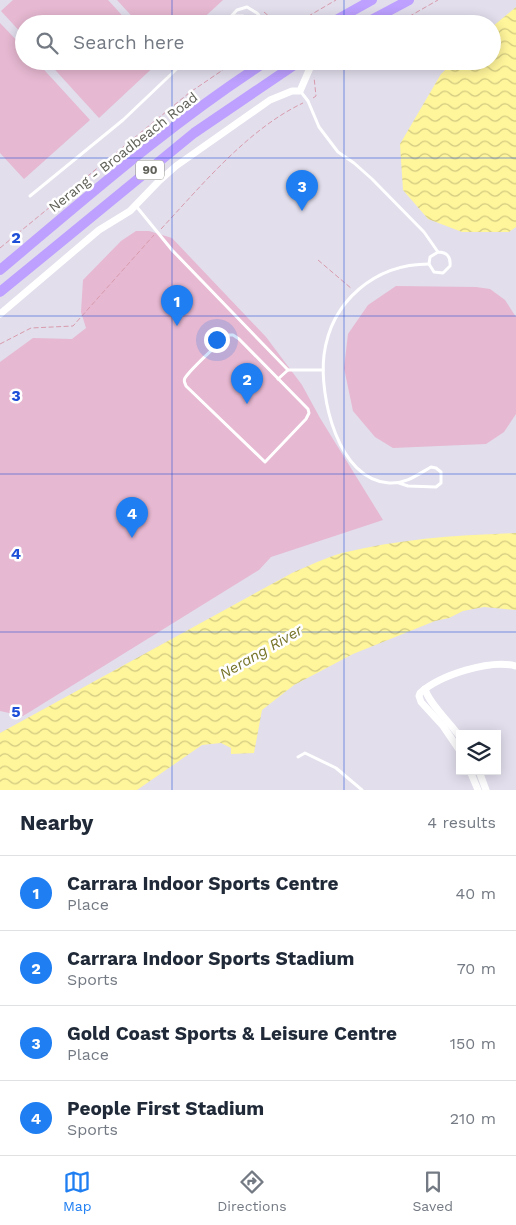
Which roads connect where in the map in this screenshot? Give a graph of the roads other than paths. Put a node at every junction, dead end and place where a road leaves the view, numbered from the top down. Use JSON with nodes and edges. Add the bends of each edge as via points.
{"nodes":[{"id":1,"x":372,"y":0,"type":"edge"},
{"id":2,"x":409,"y":0,"type":"edge"},
{"id":3,"x":233,"y":15,"type":"edge"},
{"id":4,"x":259,"y":15,"type":"edge"},
{"id":5,"x":345,"y":15,"type":"edge"},
{"id":6,"x":381,"y":15,"type":"edge"},
{"id":7,"x":176,"y":70,"type":"edge"},
{"id":8,"x":254,"y":70,"type":"edge"},
{"id":9,"x":287,"y":70,"type":"edge"},
{"id":10,"x":309,"y":70,"type":"edge"},
{"id":11,"x":300,"y":90,"type":"junction"},
{"id":12,"x":30,"y":196,"type":"dead end"},
{"id":13,"x":136,"y":205,"type":"junction"},
{"id":14,"x":438,"y":252,"type":"junction"},
{"id":15,"x":429,"y":264,"type":"junction"},
{"id":16,"x":2,"y":266,"type":"edge"},
{"id":17,"x":0,"y":292,"type":"edge"},
{"id":18,"x":0,"y":314,"type":"edge"},
{"id":19,"x":288,"y":370,"type":"junction"},
{"id":20,"x":323,"y":370,"type":"junction"},
{"id":21,"x":278,"y":379,"type":"junction"},
{"id":22,"x":399,"y":483,"type":"junction"},
{"id":23,"x":516,"y":666,"type":"edge"},
{"id":24,"x":455,"y":735,"type":"edge"},
{"id":25,"x":298,"y":757,"type":"dead end"},
{"id":26,"x":476,"y":775,"type":"edge"},
{"id":27,"x":477,"y":775,"type":"edge"},
{"id":28,"x":362,"y":790,"type":"edge"},
{"id":29,"x":478,"y":790,"type":"edge"},
{"id":30,"x":486,"y":790,"type":"edge"}],
"edges":[{"from":1,"to":5,"type":"main road"},
{"from":2,"to":6,"type":"main road"},
{"from":3,"to":4,"type":"lane","via":[[247,7]]},
{"from":7,"to":12,"type":"lane","via":[[123,120]]},
{"from":8,"to":16,"type":"main road","name":"Nerang - Broadbeach Road","number":"90","via":[[155,140]]},
{"from":9,"to":17,"type":"main road","name":"Nerang - Broadbeach Road","number":"90","via":[[194,133]]},
{"from":10,"to":11,"type":"street"},
{"from":11,"to":13,"type":"street","via":[[270,100],[214,139],[176,166]]},
{"from":11,"to":14,"type":"lane","via":[[319,128],[338,152],[372,179],[424,232]]},
{"from":13,"to":18,"type":"street","via":[[100,230]]},
{"from":13,"to":19,"type":"lane","via":[[172,250]]},
{"from":14,"to":15,"type":"lane","via":[[430,257]]},
{"from":14,"to":15,"type":"lane","via":[[448,256],[451,262],[448,269],[437,273]]},
{"from":15,"to":20,"type":"lane","via":[[392,269],[371,279],[356,292],[343,307],[331,330]]},
{"from":19,"to":20,"type":"lane"},
{"from":19,"to":21,"type":"lane"},
{"from":20,"to":22,"type":"lane","via":[[332,427],[349,458],[367,477]]},
{"from":21,"to":21,"type":"lane","via":[[309,413],[265,462],[186,386],[185,378],[226,336],[233,335]]},
{"from":22,"to":22,"type":"lane","via":[[431,467],[441,472],[440,483],[436,487]]},
{"from":23,"to":24,"type":"street","via":[[499,663],[480,666],[436,682],[419,694],[420,700]]},
{"from":25,"to":28,"type":"lane","via":[[305,753],[336,768]]},
{"from":26,"to":29,"type":"street"},
{"from":27,"to":30,"type":"street"}]}
